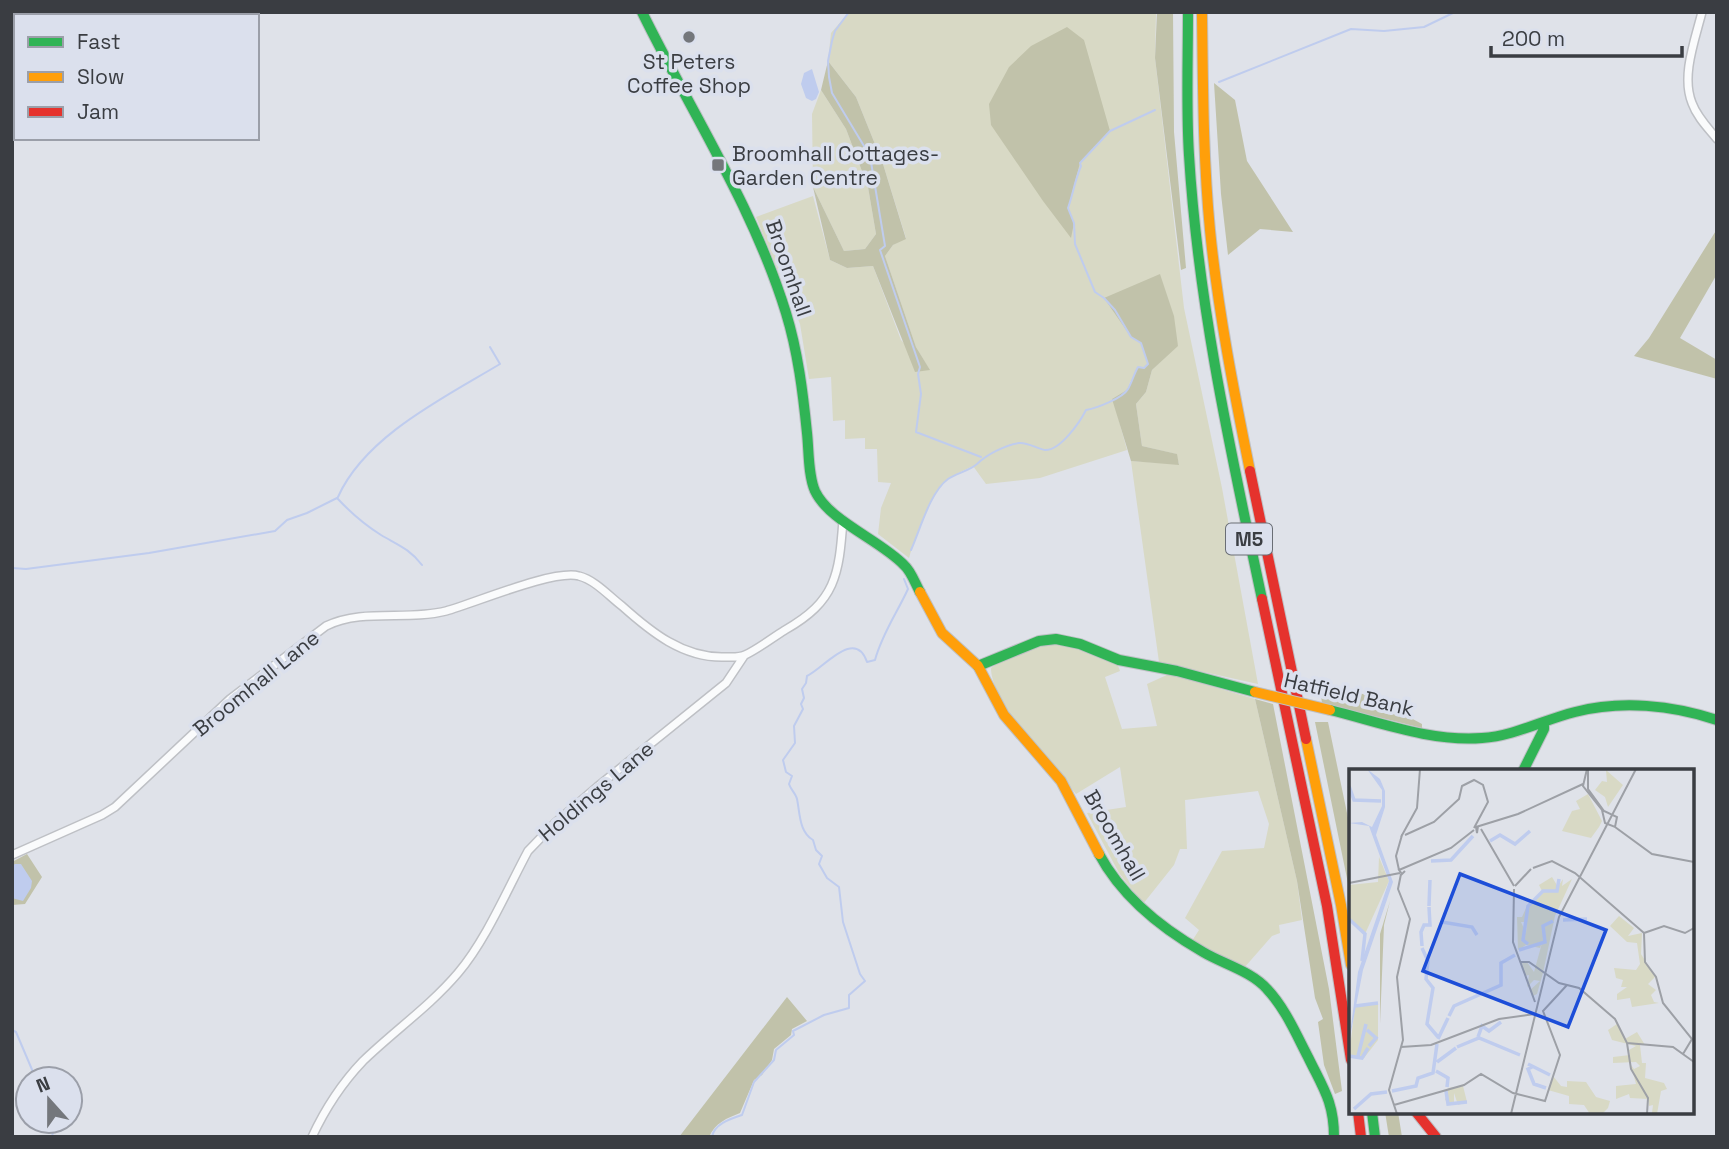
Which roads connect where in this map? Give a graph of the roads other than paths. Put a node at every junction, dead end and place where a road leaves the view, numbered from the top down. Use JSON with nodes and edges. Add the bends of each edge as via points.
{"nodes":[{"id":1,"x":642,"y":12,"type":"edge"},
{"id":2,"x":1188,"y":12,"type":"edge"},
{"id":3,"x":1202,"y":12,"type":"edge"},
{"id":4,"x":1702,"y":12,"type":"edge"},
{"id":5,"x":1717,"y":139,"type":"edge"},
{"id":6,"x":843,"y":520,"type":"junction"},
{"id":7,"x":744,"y":656,"type":"junction"},
{"id":8,"x":978,"y":666,"type":"junction"},
{"id":9,"x":1717,"y":720,"type":"edge"},
{"id":10,"x":1544,"y":723,"type":"junction"},
{"id":11,"x":1524,"y":769,"type":"edge"},
{"id":12,"x":12,"y":855,"type":"edge"},
{"id":13,"x":1349,"y":953,"type":"edge"},
{"id":14,"x":1349,"y":1047,"type":"edge"},
{"id":15,"x":1358,"y":1114,"type":"edge"},
{"id":16,"x":1372,"y":1114,"type":"edge"},
{"id":17,"x":1418,"y":1114,"type":"edge"},
{"id":18,"x":312,"y":1137,"type":"edge"},
{"id":19,"x":1334,"y":1137,"type":"edge"},
{"id":20,"x":1361,"y":1137,"type":"edge"},
{"id":21,"x":1375,"y":1137,"type":"edge"},
{"id":22,"x":1436,"y":1137,"type":"edge"}],
"edges":[{"from":1,"to":6,"type":"main road","name":"Broomhall","via":[[748,209],[787,315],[802,383],[813,487],[818,499]]},
{"from":2,"to":14,"type":"main road","number":"M5","via":[[1189,155],[1205,305],[1226,427],[1327,906]]},
{"from":3,"to":13,"type":"main road","number":"M5","via":[[1204,149],[1219,304]]},
{"from":4,"to":5,"type":"street","via":[[1689,67],[1689,92],[1698,114]]},
{"from":6,"to":7,"type":"street","via":[[835,579],[827,596],[805,619]]},
{"from":6,"to":8,"type":"main road","name":"Broomhall","via":[[906,566],[942,633]]},
{"from":7,"to":12,"type":"street","name":"Broomhall Lane","via":[[713,657],[682,649],[577,575],[554,577],[444,612],[345,619],[326,626],[230,699],[115,807]]},
{"from":7,"to":18,"type":"street","name":"Holdings Lane","via":[[726,683],[538,839],[466,963],[439,994],[362,1063],[326,1110]]},
{"from":8,"to":10,"type":"main road","name":"Hatfield Bank","bridge":true,"via":[[1039,641],[1056,639],[1119,660],[1458,738],[1510,734]]},
{"from":8,"to":19,"type":"main road","name":"Broomhall","via":[[1004,715],[1067,791],[1106,867],[1135,904],[1214,959],[1252,977],[1283,1009],[1324,1088],[1334,1114]]},
{"from":9,"to":10,"type":"main road","name":"Hatfield Bank","via":[[1646,706],[1610,706]]},
{"from":10,"to":11,"type":"main road"},
{"from":15,"to":20,"type":"main road"},
{"from":16,"to":21,"type":"main road"},
{"from":17,"to":22,"type":"main road"}]}
